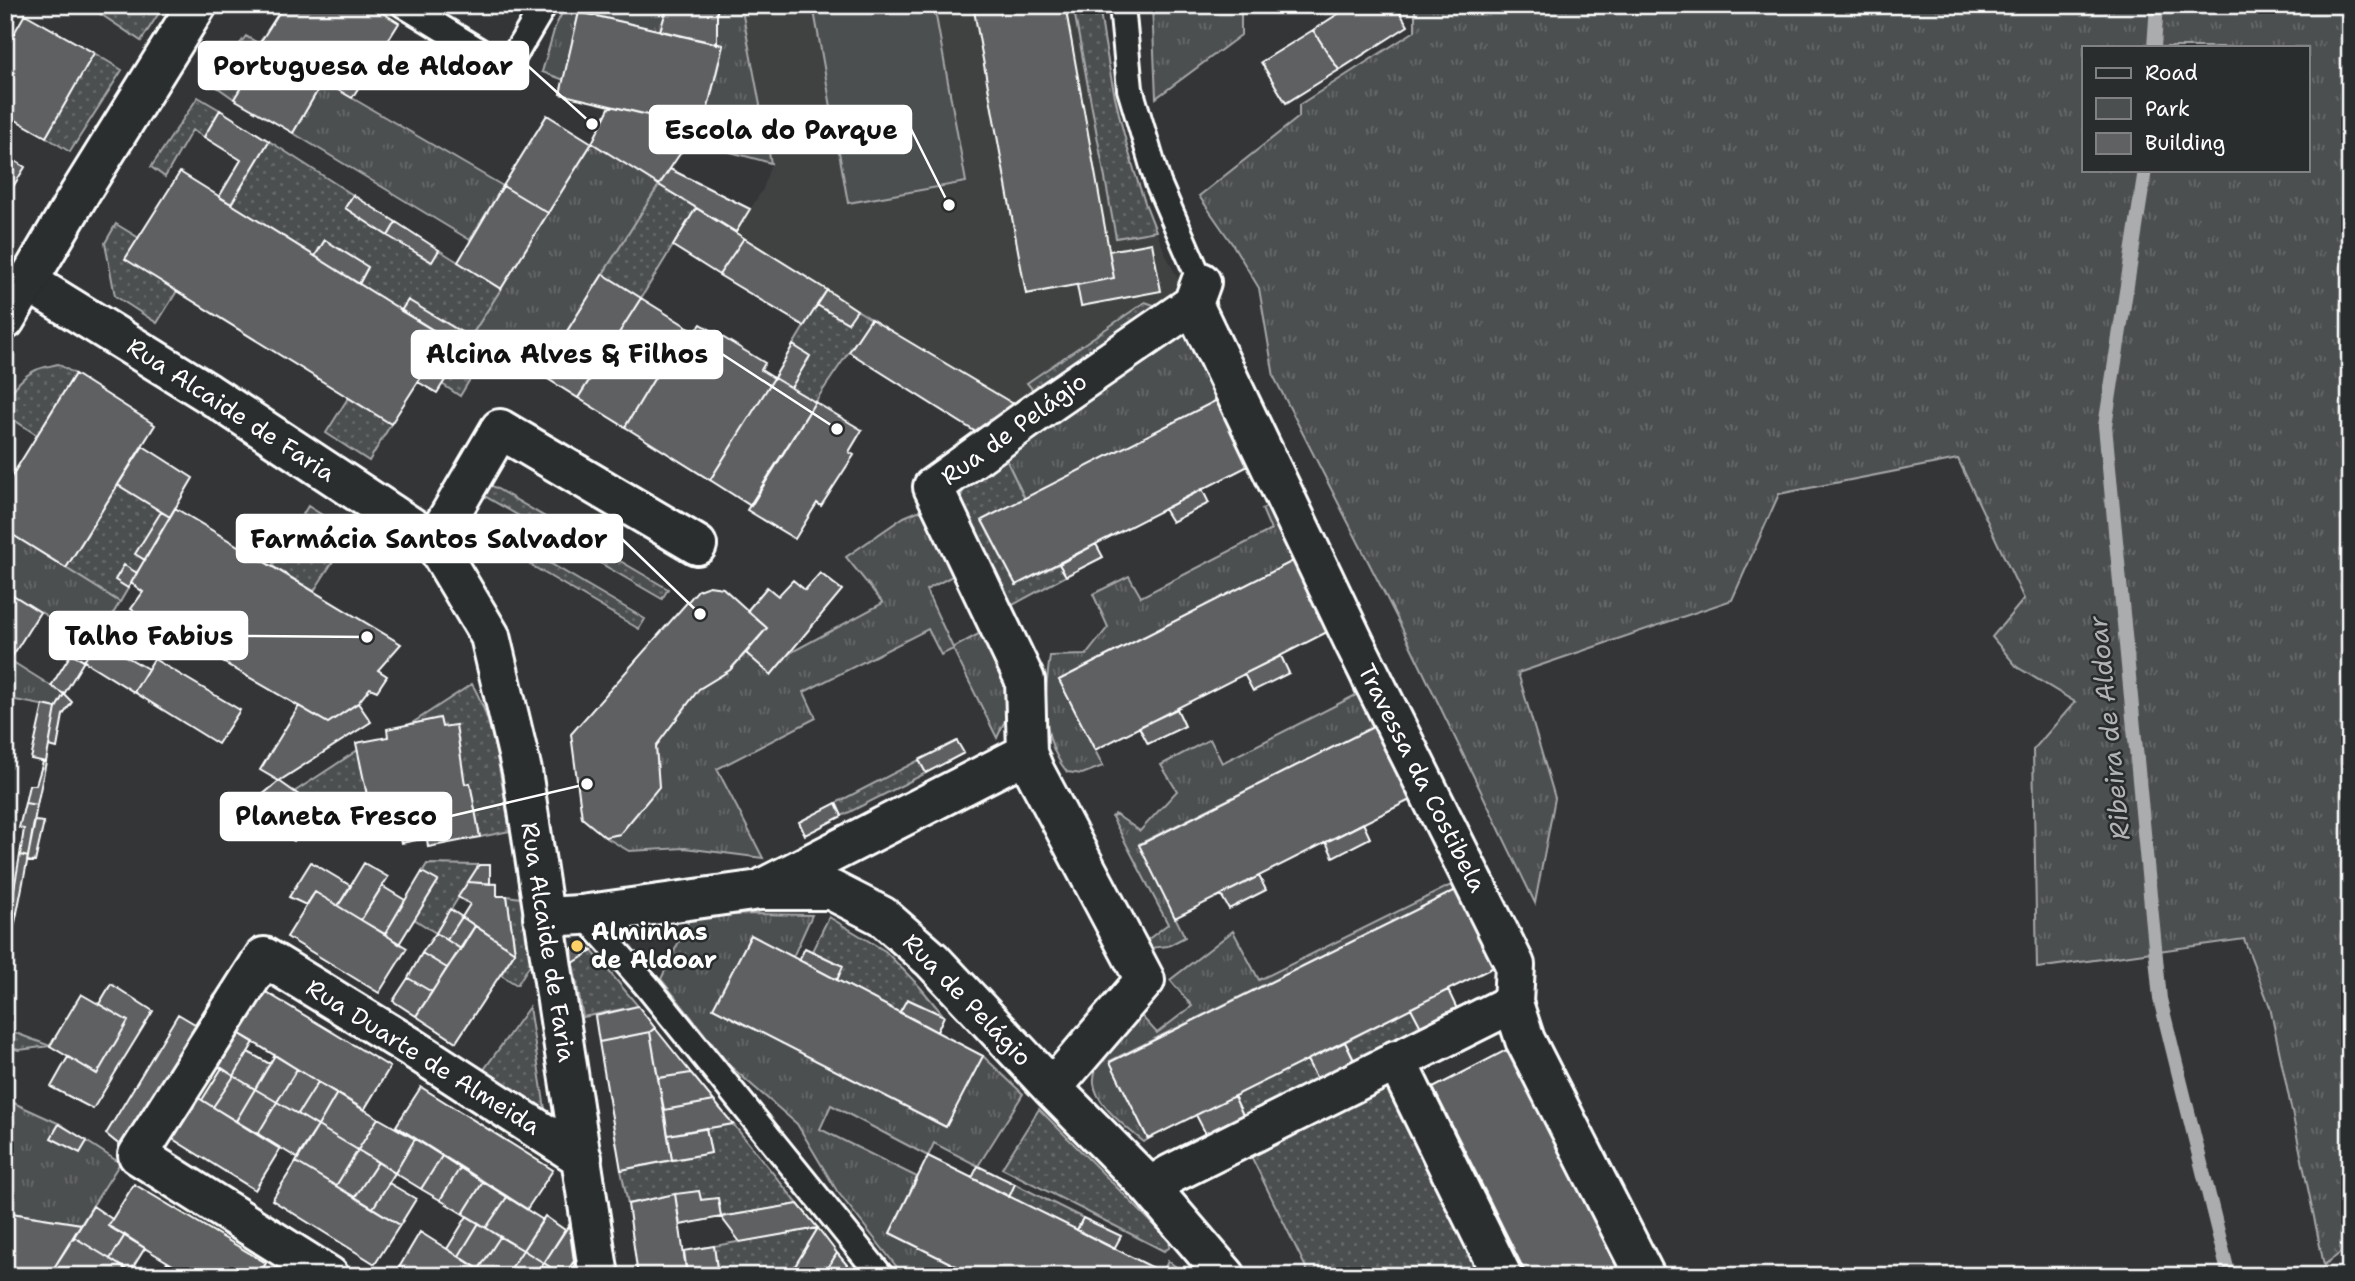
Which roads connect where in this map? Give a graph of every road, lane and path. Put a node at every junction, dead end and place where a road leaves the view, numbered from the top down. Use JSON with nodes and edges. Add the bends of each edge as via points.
{"nodes":[{"id":1,"x":197,"y":5,"type":"edge"},
{"id":2,"x":404,"y":5,"type":"edge"},
{"id":3,"x":544,"y":5,"type":"edge"},
{"id":4,"x":1122,"y":5,"type":"edge"},
{"id":5,"x":27,"y":281,"type":"junction"},
{"id":6,"x":1197,"y":293,"type":"junction"},
{"id":7,"x":5,"y":320,"type":"edge"},
{"id":8,"x":434,"y":542,"type":"junction"},
{"id":9,"x":698,"y":545,"type":"dead end"},
{"id":10,"x":1027,"y":753,"type":"junction"},
{"id":11,"x":760,"y":890,"type":"junction"},
{"id":12,"x":581,"y":915,"type":"junction"},
{"id":13,"x":544,"y":917,"type":"junction"},
{"id":14,"x":1513,"y":1003,"type":"junction"},
{"id":15,"x":1396,"y":1060,"type":"junction"},
{"id":16,"x":1052,"y":1088,"type":"junction"},
{"id":17,"x":582,"y":1158,"type":"junction"},
{"id":18,"x":1150,"y":1187,"type":"junction"},
{"id":19,"x":330,"y":1276,"type":"edge"},
{"id":20,"x":599,"y":1276,"type":"edge"},
{"id":21,"x":881,"y":1276,"type":"edge"},
{"id":22,"x":1226,"y":1276,"type":"edge"},
{"id":23,"x":1502,"y":1276,"type":"edge"},
{"id":24,"x":1646,"y":1276,"type":"edge"}],
"edges":[{"from":1,"to":5,"type":"street"},
{"from":2,"to":3,"type":"lane","via":[[507,68]]},
{"from":4,"to":6,"type":"lane","via":[[1130,89]]},
{"from":5,"to":7,"type":"street"},
{"from":5,"to":8,"type":"street","name":"Rua Alcaide de Faria"},
{"from":6,"to":10,"type":"street","name":"Rua de Pelágio","via":[[933,487],[1025,680]]},
{"from":6,"to":14,"type":"street","name":"Travessa da Costibela","via":[[1349,631],[1515,965]]},
{"from":8,"to":9,"type":"street","via":[[500,429]]},
{"from":8,"to":13,"type":"street","name":"Rua Alcaide de Faria","via":[[490,636],[522,771]]},
{"from":10,"to":11,"type":"street","name":"Rua de Pelágio"},
{"from":10,"to":16,"type":"street","name":"Rua de Pelágio","via":[[1145,981]]},
{"from":11,"to":12,"type":"street","name":"Rua de Pelágio"},
{"from":11,"to":16,"type":"street","name":"Rua de Pelágio","via":[[831,890],[882,916],[932,960]]},
{"from":12,"to":13,"type":"street","name":"Rua de Pelágio"},
{"from":12,"to":21,"type":"lane","via":[[647,986]]},
{"from":13,"to":17,"type":"street","name":"Rua Alcaide de Faria"},
{"from":14,"to":15,"type":"street"},
{"from":14,"to":24,"type":"street","name":"Travessa da Costibela","via":[[1525,1040]]},
{"from":15,"to":18,"type":"street"},
{"from":15,"to":23,"type":"street"},
{"from":16,"to":18,"type":"street","name":"Rua de Pelágio"},
{"from":17,"to":19,"type":"street","name":"Rua Duarte de Almeida","via":[[264,957],[138,1156]]},
{"from":17,"to":20,"type":"street","name":"Rua Alcaide de Faria"},
{"from":18,"to":22,"type":"street","name":"Rua de Pelágio"}]}
